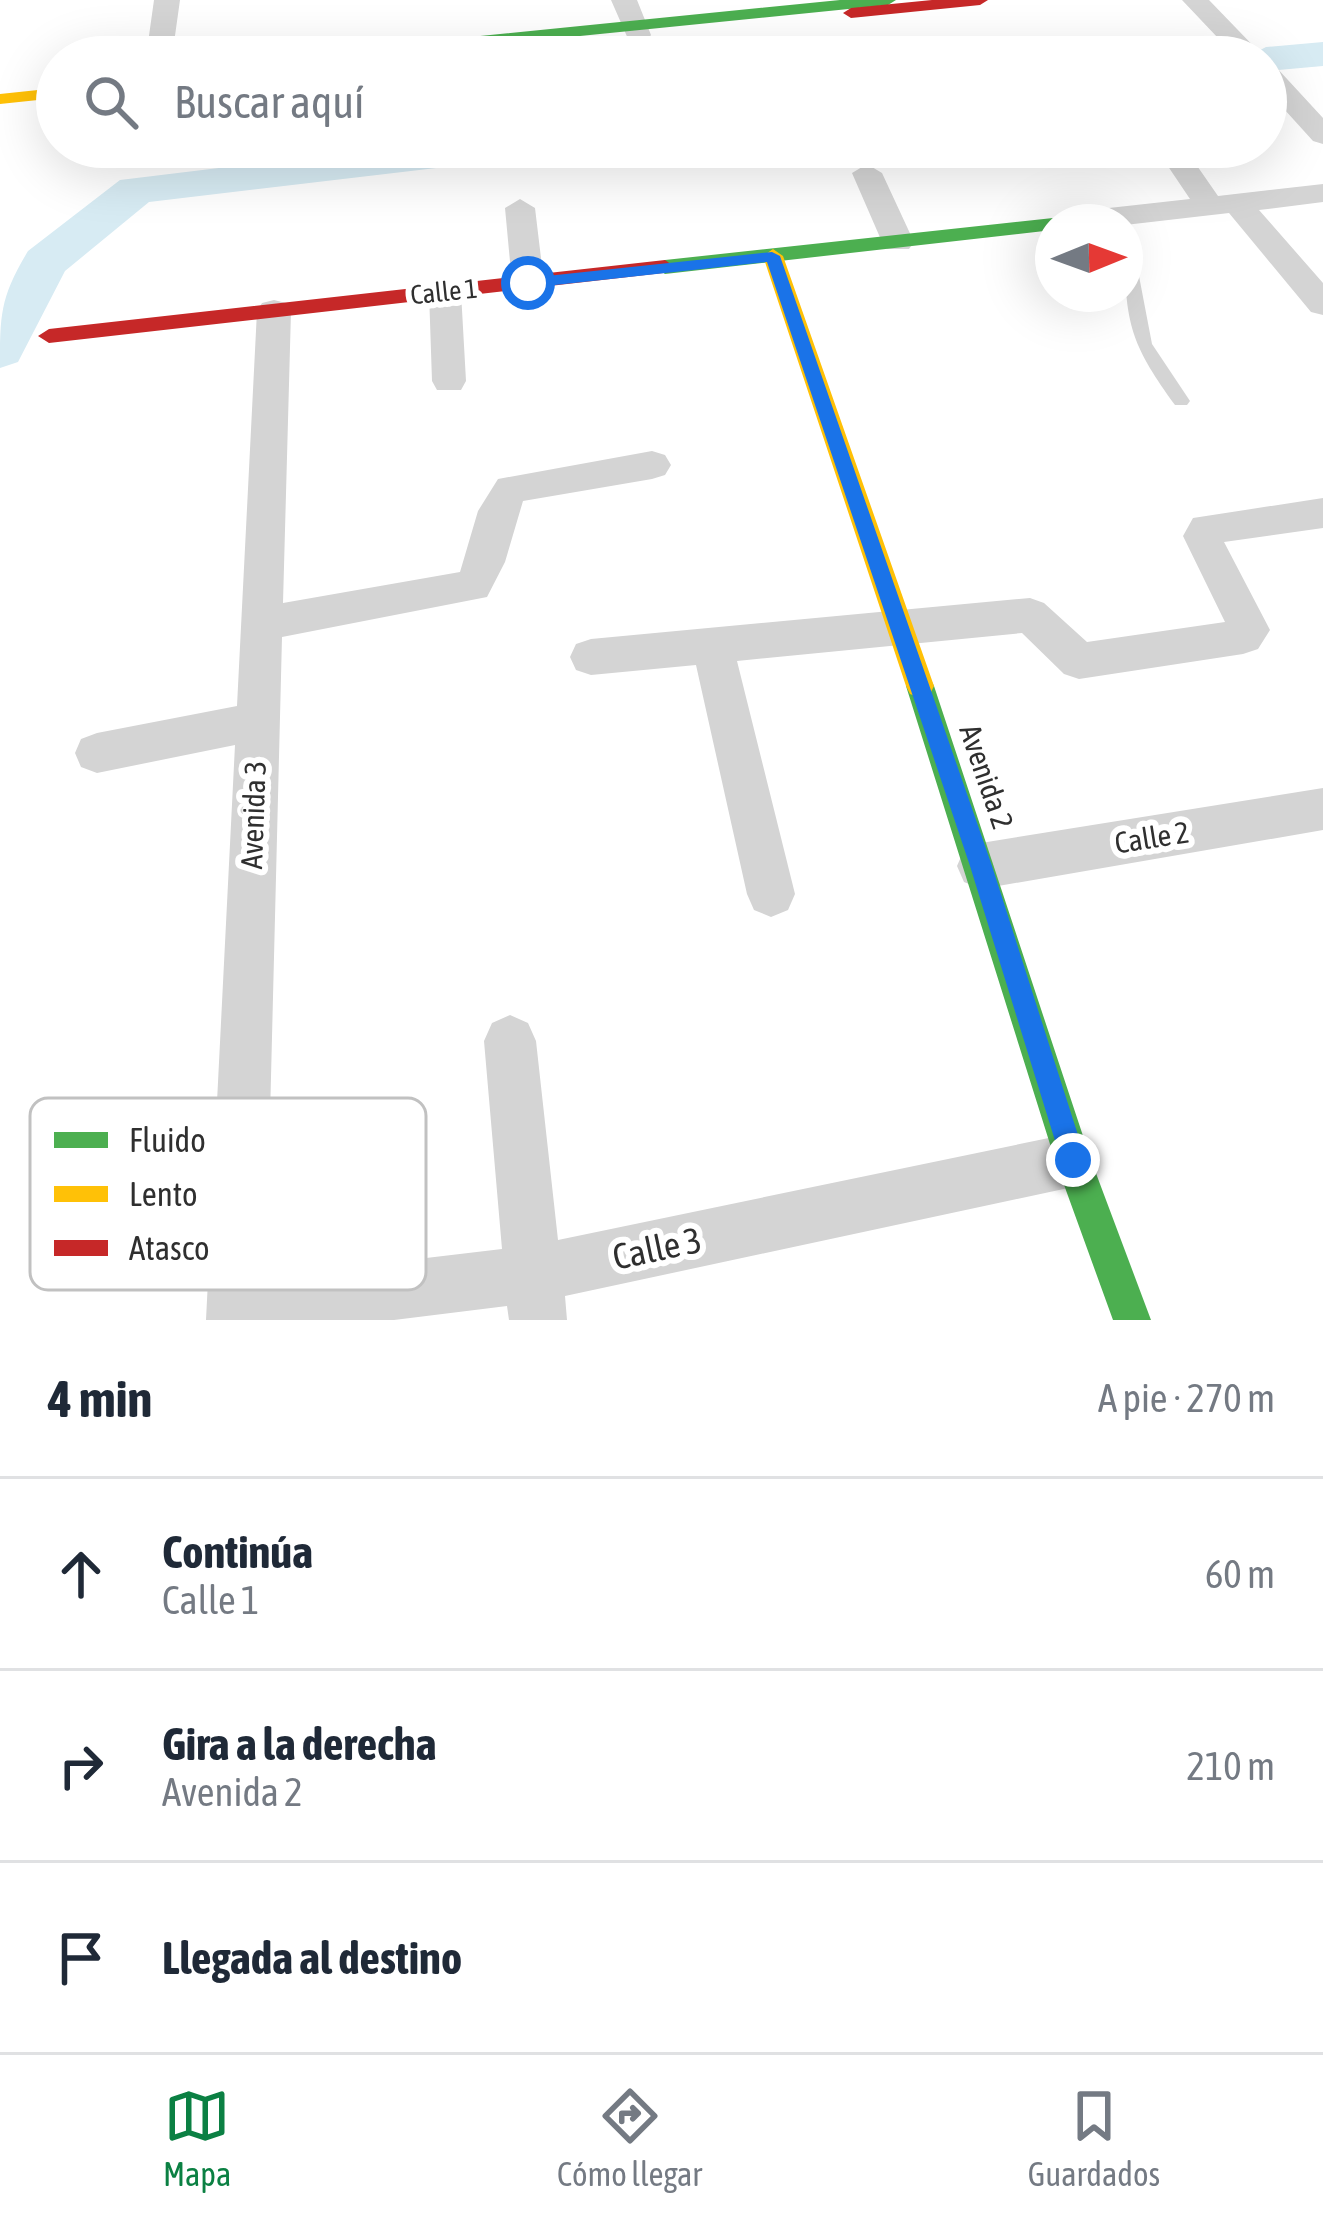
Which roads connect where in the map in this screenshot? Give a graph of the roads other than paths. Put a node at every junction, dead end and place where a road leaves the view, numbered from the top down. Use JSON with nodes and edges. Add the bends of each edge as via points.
{"nodes":[{"id":1,"x":166,"y":0,"type":"edge"},
{"id":2,"x":888,"y":0,"type":"edge"},
{"id":3,"x":980,"y":0,"type":"edge"},
{"id":4,"x":1195,"y":0,"type":"edge"},
{"id":5,"x":632,"y":20,"type":"edge"},
{"id":6,"x":162,"y":36,"type":"edge"},
{"id":7,"x":498,"y":36,"type":"edge"},
{"id":8,"x":542,"y":36,"type":"edge"},
{"id":9,"x":1231,"y":36,"type":"edge"},
{"id":10,"x":36,"y":90,"type":"edge"},
{"id":11,"x":0,"y":94,"type":"edge"},
{"id":12,"x":1287,"y":95,"type":"edge"},
{"id":13,"x":1321,"y":131,"type":"edge"},
{"id":14,"x":1189,"y":168,"type":"edge"},
{"id":15,"x":867,"y":173,"type":"dead end"},
{"id":16,"x":1323,"y":194,"type":"edge"},
{"id":17,"x":1224,"y":205,"type":"junction"},
{"id":18,"x":520,"y":208,"type":"dead end"},
{"id":19,"x":1143,"y":215,"type":"edge"},
{"id":20,"x":1035,"y":226,"type":"edge"},
{"id":21,"x":898,"y":242,"type":"junction"},
{"id":22,"x":772,"y":256,"type":"junction"},
{"id":23,"x":528,"y":283,"type":"junction"},
{"id":24,"x":445,"y":292,"type":"junction"},
{"id":25,"x":1323,"y":304,"type":"edge"},
{"id":26,"x":274,"y":311,"type":"junction"},
{"id":27,"x":1134,"y":312,"type":"edge"},
{"id":28,"x":50,"y":336,"type":"dead end"},
{"id":29,"x":449,"y":381,"type":"dead end"},
{"id":30,"x":1181,"y":401,"type":"dead end"},
{"id":31,"x":652,"y":465,"type":"dead end"},
{"id":32,"x":1323,"y":514,"type":"edge"},
{"id":33,"x":262,"y":624,"type":"junction"},
{"id":34,"x":900,"y":628,"type":"junction"},
{"id":35,"x":712,"y":645,"type":"junction"},
{"id":36,"x":591,"y":657,"type":"dead end"},
{"id":37,"x":258,"y":721,"type":"junction"},
{"id":38,"x":97,"y":753,"type":"dead end"},
{"id":39,"x":1323,"y":809,"type":"edge"},
{"id":40,"x":981,"y":866,"type":"junction"},
{"id":41,"x":771,"y":894,"type":"dead end"},
{"id":42,"x":510,"y":1041,"type":"dead end"},
{"id":43,"x":243,"y":1098,"type":"edge"},
{"id":44,"x":1073,"y":1160,"type":"junction"},
{"id":45,"x":537,"y":1297,"type":"edge"},
{"id":46,"x":235,"y":1315,"type":"edge"},
{"id":47,"x":1132,"y":1320,"type":"edge"}],
"edges":[{"from":1,"to":6,"type":"street"},
{"from":2,"to":5,"type":"street"},
{"from":3,"to":5,"type":"street"},
{"from":4,"to":9,"type":"street"},
{"from":5,"to":7,"type":"street"},
{"from":5,"to":8,"type":"street"},
{"from":10,"to":11,"type":"street"},
{"from":12,"to":13,"type":"street"},
{"from":14,"to":17,"type":"street"},
{"from":15,"to":21,"type":"street"},
{"from":16,"to":17,"type":"street"},
{"from":17,"to":19,"type":"street"},
{"from":17,"to":25,"type":"street"},
{"from":18,"to":23,"type":"street"},
{"from":20,"to":21,"type":"street","name":"Calle 1"},
{"from":21,"to":22,"type":"street","name":"Calle 1"},
{"from":22,"to":23,"type":"street","name":"Calle 1"},
{"from":22,"to":34,"type":"street","name":"Avenida 2"},
{"from":23,"to":24,"type":"street","name":"Calle 1"},
{"from":24,"to":26,"type":"street","name":"Calle 1"},
{"from":24,"to":29,"type":"street"},
{"from":26,"to":28,"type":"street","name":"Calle 1"},
{"from":26,"to":33,"type":"street","name":"Avenida 3"},
{"from":27,"to":30,"type":"lane","via":[[1142,342]]},
{"from":31,"to":33,"type":"street","via":[[511,489],[497,502],[485,571],[473,586]]},
{"from":32,"to":34,"type":"street","via":[[1202,536],[1249,630],[1243,637],[1079,661],[1030,616]]},
{"from":33,"to":37,"type":"street","name":"Avenida 3"},
{"from":34,"to":35,"type":"street"},
{"from":34,"to":40,"type":"street","name":"Avenida 2"},
{"from":35,"to":36,"type":"street"},
{"from":35,"to":41,"type":"street"},
{"from":37,"to":38,"type":"street"},
{"from":37,"to":43,"type":"street","name":"Avenida 3"},
{"from":39,"to":40,"type":"street","name":"Calle 2"},
{"from":40,"to":44,"type":"street","name":"Avenida 2"},
{"from":42,"to":45,"type":"street"},
{"from":44,"to":45,"type":"street","name":"Calle 3"},
{"from":44,"to":47,"type":"street","name":"Avenida 2"},
{"from":45,"to":46,"type":"street","name":"Calle 3"}]}
